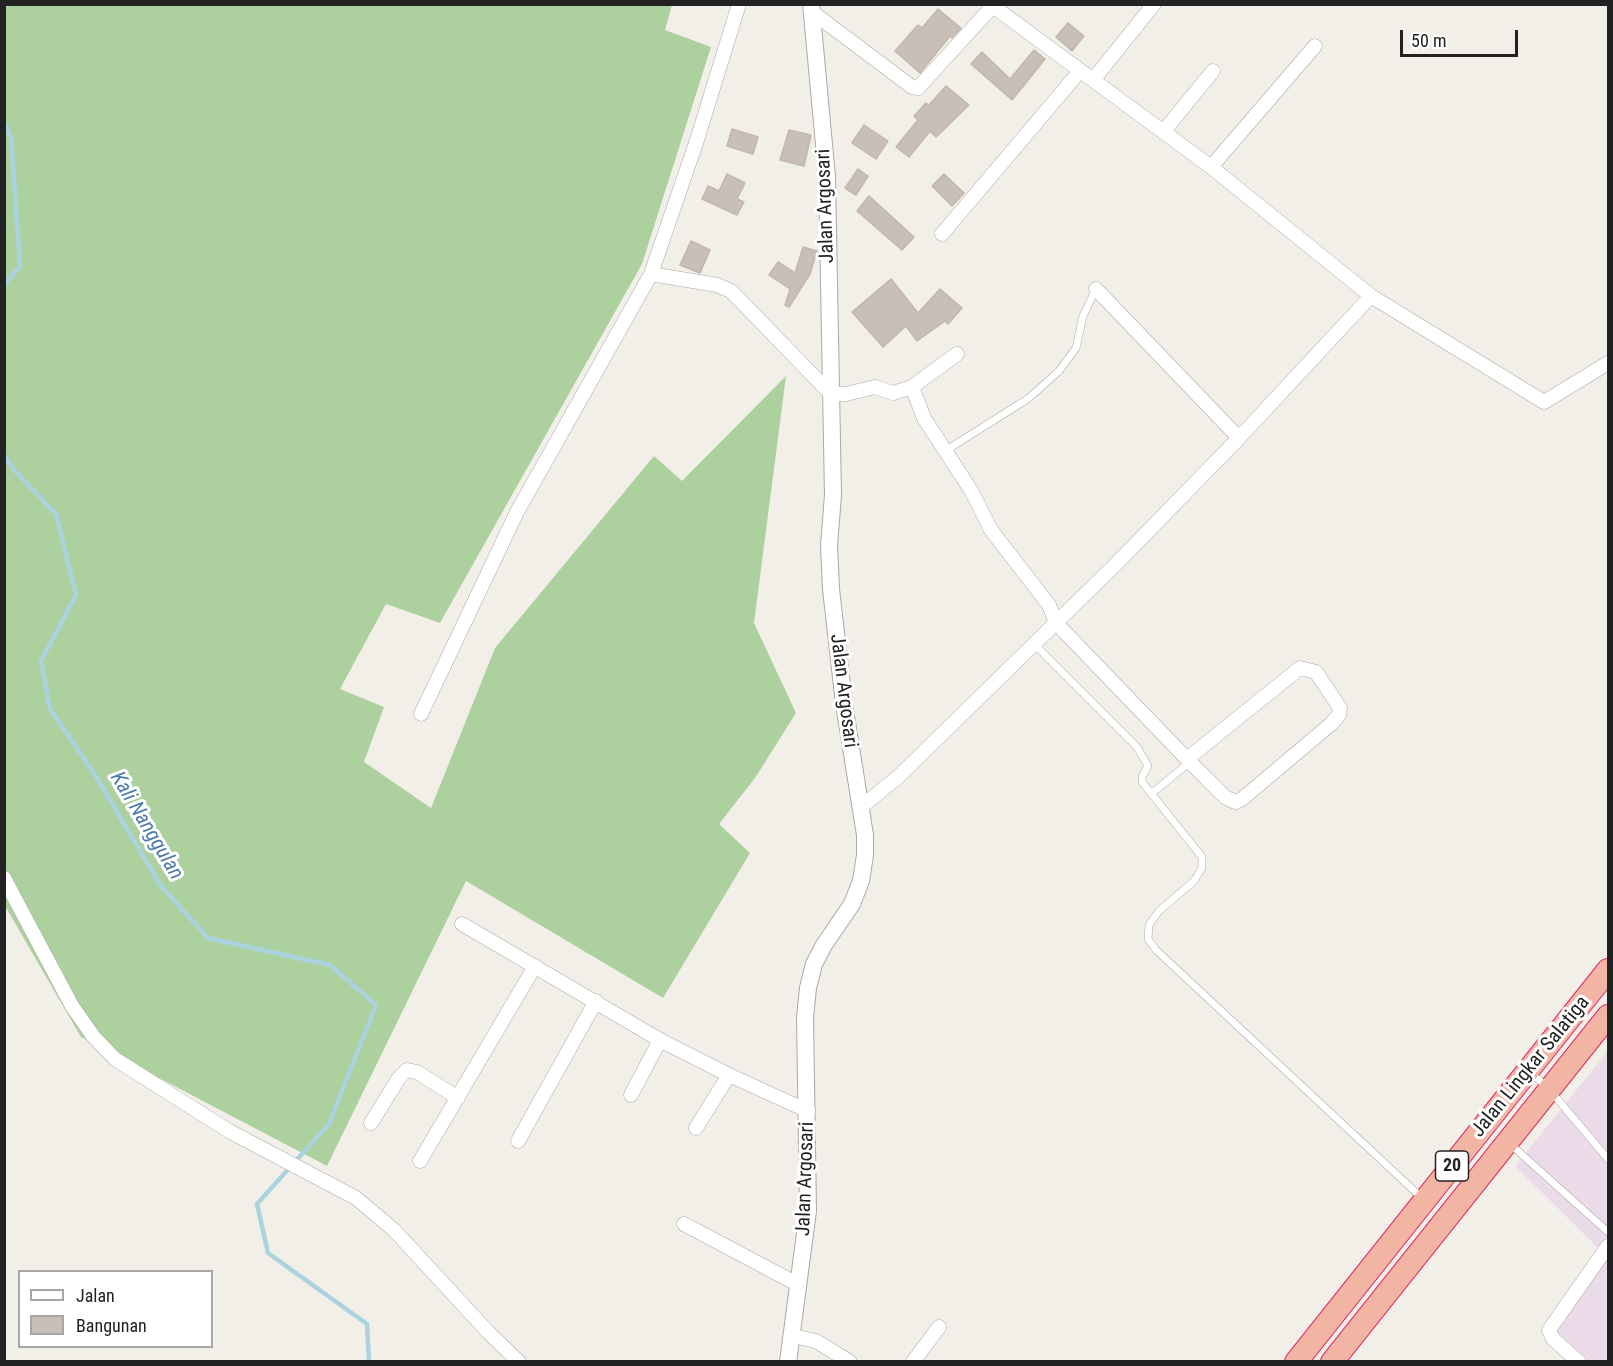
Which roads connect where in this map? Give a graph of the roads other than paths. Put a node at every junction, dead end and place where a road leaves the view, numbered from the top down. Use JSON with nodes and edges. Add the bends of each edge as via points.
{"nodes":[{"id":1,"x":739,"y":4,"type":"edge"},
{"id":2,"x":1154,"y":4,"type":"edge"},
{"id":3,"x":991,"y":6,"type":"edge"},
{"id":4,"x":811,"y":8,"type":"edge"},
{"id":5,"x":1315,"y":46,"type":"dead end"},
{"id":6,"x":1080,"y":71,"type":"junction"},
{"id":7,"x":1213,"y":71,"type":"dead end"},
{"id":8,"x":1093,"y":80,"type":"junction"},
{"id":9,"x":1163,"y":132,"type":"junction"},
{"id":10,"x":1211,"y":167,"type":"junction"},
{"id":11,"x":942,"y":234,"type":"dead end"},
{"id":12,"x":651,"y":274,"type":"junction"},
{"id":13,"x":1096,"y":289,"type":"joint"},
{"id":14,"x":1371,"y":296,"type":"junction"},
{"id":15,"x":957,"y":354,"type":"dead end"},
{"id":16,"x":1608,"y":363,"type":"edge"},
{"id":17,"x":912,"y":387,"type":"junction"},
{"id":18,"x":831,"y":394,"type":"junction"},
{"id":19,"x":1239,"y":438,"type":"junction"},
{"id":20,"x":945,"y":451,"type":"junction"},
{"id":21,"x":1056,"y":623,"type":"junction"},
{"id":22,"x":1034,"y":644,"type":"junction"},
{"id":23,"x":421,"y":714,"type":"dead end"},
{"id":24,"x":1189,"y":760,"type":"junction"},
{"id":25,"x":1151,"y":794,"type":"junction"},
{"id":26,"x":861,"y":807,"type":"junction"},
{"id":27,"x":4,"y":878,"type":"edge"},
{"id":28,"x":462,"y":924,"type":"dead end"},
{"id":29,"x":535,"y":966,"type":"junction"},
{"id":30,"x":1608,"y":970,"type":"edge"},
{"id":31,"x":596,"y":1002,"type":"junction"},
{"id":32,"x":1608,"y":1016,"type":"edge"},
{"id":33,"x":660,"y":1040,"type":"junction"},
{"id":34,"x":1528,"y":1071,"type":"junction"},
{"id":35,"x":729,"y":1075,"type":"junction"},
{"id":36,"x":1548,"y":1088,"type":"junction"},
{"id":37,"x":631,"y":1095,"type":"dead end"},
{"id":38,"x":458,"y":1098,"type":"junction"},
{"id":39,"x":808,"y":1111,"type":"junction"},
{"id":40,"x":371,"y":1123,"type":"dead end"},
{"id":41,"x":696,"y":1128,"type":"dead end"},
{"id":42,"x":518,"y":1141,"type":"dead end"},
{"id":43,"x":1508,"y":1141,"type":"junction"},
{"id":44,"x":1608,"y":1159,"type":"edge"},
{"id":45,"x":420,"y":1161,"type":"dead end"},
{"id":46,"x":1425,"y":1200,"type":"junction"},
{"id":47,"x":684,"y":1224,"type":"dead end"},
{"id":48,"x":1608,"y":1232,"type":"edge"},
{"id":49,"x":1608,"y":1246,"type":"edge"},
{"id":50,"x":799,"y":1285,"type":"junction"},
{"id":51,"x":939,"y":1327,"type":"dead end"},
{"id":52,"x":793,"y":1336,"type":"junction"},
{"id":53,"x":519,"y":1362,"type":"edge"},
{"id":54,"x":789,"y":1362,"type":"edge"},
{"id":55,"x":850,"y":1362,"type":"edge"},
{"id":56,"x":913,"y":1362,"type":"edge"},
{"id":57,"x":1296,"y":1362,"type":"edge"},
{"id":58,"x":1332,"y":1362,"type":"edge"},
{"id":59,"x":1579,"y":1362,"type":"edge"}],
"edges":[{"from":1,"to":12,"type":"street"},
{"from":2,"to":8,"type":"street"},
{"from":3,"to":4,"type":"street","via":[[918,88]]},
{"from":3,"to":6,"type":"street"},
{"from":4,"to":18,"type":"street","name":"Jalan Argosari","via":[[827,177]]},
{"from":5,"to":10,"type":"street"},
{"from":6,"to":8,"type":"street"},
{"from":6,"to":11,"type":"street"},
{"from":7,"to":9,"type":"street"},
{"from":8,"to":9,"type":"street"},
{"from":9,"to":10,"type":"street"},
{"from":10,"to":14,"type":"street"},
{"from":12,"to":18,"type":"street","via":[[731,291]]},
{"from":12,"to":23,"type":"street","via":[[518,512]]},
{"from":13,"to":19,"type":"street"},
{"from":13,"to":20,"type":"lane","via":[[1083,316],[1076,348],[1059,371],[1029,398]]},
{"from":14,"to":16,"type":"street","via":[[1544,402]]},
{"from":14,"to":19,"type":"street"},
{"from":15,"to":17,"type":"street"},
{"from":17,"to":18,"type":"street","via":[[893,393],[875,387]]},
{"from":17,"to":20,"type":"street","via":[[924,418]]},
{"from":18,"to":26,"type":"street","name":"Jalan Argosari","via":[[831,590]]},
{"from":19,"to":21,"type":"street"},
{"from":20,"to":21,"type":"street","via":[[991,530],[1049,605]]},
{"from":21,"to":22,"type":"street"},
{"from":21,"to":24,"type":"street"},
{"from":22,"to":25,"type":"lane","via":[[1137,747],[1148,766],[1142,782]]},
{"from":22,"to":26,"type":"street","via":[[898,777]]},
{"from":24,"to":24,"type":"street","via":[[1300,668],[1316,672],[1340,708],[1331,724],[1237,802],[1225,797]]},
{"from":24,"to":25,"type":"lane"},
{"from":25,"to":46,"type":"lane","via":[[1202,857],[1202,868],[1194,881],[1159,911],[1149,925],[1148,939]]},
{"from":26,"to":39,"type":"street","name":"Jalan Argosari","via":[[865,855],[861,881],[852,904],[814,964],[808,988]]},
{"from":27,"to":53,"type":"street","via":[[72,1006],[115,1059],[229,1131],[356,1198],[377,1214]]},
{"from":28,"to":29,"type":"street"},
{"from":29,"to":31,"type":"street"},
{"from":29,"to":38,"type":"street"},
{"from":30,"to":34,"type":"highway","name":"Jalan Lingkar Salatiga","number":"20"},
{"from":31,"to":33,"type":"street"},
{"from":31,"to":42,"type":"street"},
{"from":32,"to":36,"type":"highway","name":"Jalan Lingkar Salatiga","number":"20"},
{"from":33,"to":35,"type":"street"},
{"from":33,"to":37,"type":"street"},
{"from":34,"to":36,"type":"lane"},
{"from":34,"to":46,"type":"highway","name":"Jalan Lingkar Salatiga","number":"20"},
{"from":35,"to":39,"type":"street"},
{"from":35,"to":41,"type":"street"},
{"from":36,"to":43,"type":"highway","name":"Jalan Lingkar Salatiga","number":"20"},
{"from":36,"to":44,"type":"lane"},
{"from":38,"to":40,"type":"street","via":[[417,1072],[407,1070]]},
{"from":38,"to":45,"type":"street"},
{"from":39,"to":50,"type":"street","name":"Jalan Argosari","via":[[807,1210]]},
{"from":43,"to":48,"type":"lane"},
{"from":43,"to":58,"type":"highway","name":"Jalan Lingkar Salatiga","number":"20"},
{"from":46,"to":57,"type":"highway","name":"Jalan Lingkar Salatiga","number":"20"},
{"from":47,"to":50,"type":"street"},
{"from":49,"to":59,"type":"street","via":[[1549,1330],[1553,1339]]},
{"from":50,"to":52,"type":"street","name":"Jalan Argosari"},
{"from":51,"to":56,"type":"street"},
{"from":52,"to":54,"type":"street","name":"Jalan Argosari"},
{"from":52,"to":55,"type":"street","via":[[816,1341]]}]}
